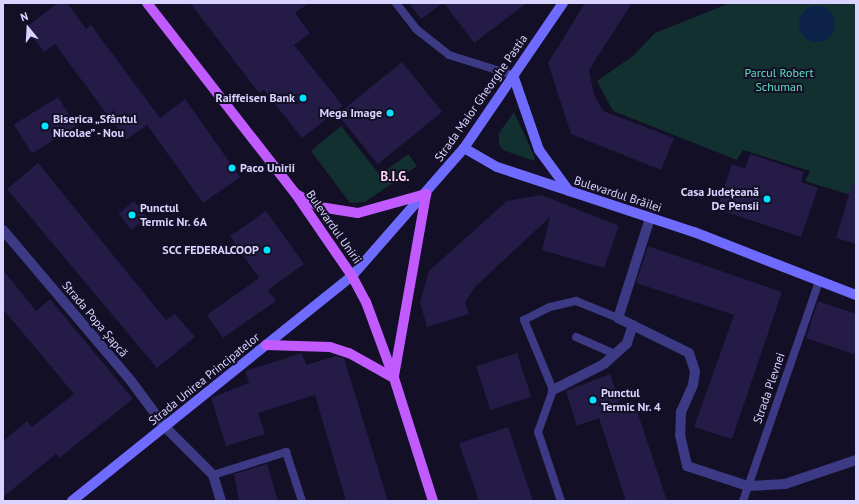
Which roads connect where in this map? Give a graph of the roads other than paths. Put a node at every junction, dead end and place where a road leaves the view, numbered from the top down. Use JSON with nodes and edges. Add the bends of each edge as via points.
{"nodes":[{"id":1,"x":396,"y":3,"type":"edge"},
{"id":2,"x":563,"y":3,"type":"edge"},
{"id":3,"x":148,"y":4,"type":"edge"},
{"id":4,"x":514,"y":75,"type":"junction"},
{"id":5,"x":464,"y":148,"type":"junction"},
{"id":6,"x":570,"y":191,"type":"junction"},
{"id":7,"x":295,"y":193,"type":"junction"},
{"id":8,"x":426,"y":194,"type":"junction"},
{"id":9,"x":650,"y":218,"type":"junction"},
{"id":10,"x":3,"y":230,"type":"edge"},
{"id":11,"x":352,"y":276,"type":"junction"},
{"id":12,"x":818,"y":282,"type":"junction"},
{"id":13,"x":856,"y":295,"type":"edge"},
{"id":14,"x":618,"y":318,"type":"junction"},
{"id":15,"x":633,"y":325,"type":"junction"},
{"id":16,"x":576,"y":337,"type":"dead end"},
{"id":17,"x":266,"y":345,"type":"junction"},
{"id":18,"x":615,"y":354,"type":"junction"},
{"id":19,"x":394,"y":378,"type":"junction"},
{"id":20,"x":553,"y":390,"type":"junction"},
{"id":21,"x":165,"y":427,"type":"junction"},
{"id":22,"x":856,"y":460,"type":"edge"},
{"id":23,"x":213,"y":475,"type":"junction"},
{"id":24,"x":748,"y":486,"type":"junction"},
{"id":25,"x":72,"y":501,"type":"edge"},
{"id":26,"x":222,"y":501,"type":"edge"},
{"id":27,"x":302,"y":501,"type":"edge"},
{"id":28,"x":433,"y":501,"type":"edge"},
{"id":29,"x":561,"y":501,"type":"edge"},
{"id":30,"x":743,"y":501,"type":"edge"}],
"edges":[{"from":1,"to":4,"type":"lane","via":[[416,29],[449,55]]},
{"from":2,"to":4,"type":"main road","name":"Strada Maior Gheorghe Pastia"},
{"from":3,"to":7,"type":"main road","name":"Bulevardul Unirii"},
{"from":4,"to":5,"type":"main road","name":"Strada Maior Gheorghe Pastia"},
{"from":4,"to":6,"type":"main road","via":[[539,150]]},
{"from":5,"to":6,"type":"main road","name":"Bulevardul Brăilei","via":[[497,167]]},
{"from":5,"to":8,"type":"main road","name":"Strada Maior Gheorghe Pastia"},
{"from":6,"to":9,"type":"main road","name":"Bulevardul Brăilei"},
{"from":7,"to":8,"type":"main road","via":[[320,207],[346,213],[374,211]]},
{"from":7,"to":11,"type":"main road","name":"Bulevardul Unirii"},
{"from":8,"to":11,"type":"main road","name":"Strada Maior Gheorghe Pastia"},
{"from":8,"to":19,"type":"main road"},
{"from":9,"to":12,"type":"main road","name":"Bulevardul Brăilei"},
{"from":9,"to":14,"type":"street"},
{"from":10,"to":21,"type":"street","name":"Strada Popa Șapcă","via":[[131,381]]},
{"from":11,"to":17,"type":"main road","name":"Strada Unirea Principatelor"},
{"from":11,"to":19,"type":"main road","name":"Bulevardul Unirii","via":[[366,302]]},
{"from":12,"to":13,"type":"main road","name":"Bulevardul Brăilei"},
{"from":12,"to":24,"type":"lane","name":"Strada Plevnei"},
{"from":14,"to":15,"type":"street"},
{"from":14,"to":20,"type":"lane","via":[[576,300],[550,307],[524,320]]},
{"from":15,"to":18,"type":"street","via":[[627,343]]},
{"from":15,"to":24,"type":"street","via":[[689,353],[695,371],[693,385],[681,412],[680,435],[687,466]]},
{"from":16,"to":18,"type":"lane"},
{"from":17,"to":19,"type":"main road","via":[[330,347],[349,353]]},
{"from":17,"to":21,"type":"main road","name":"Strada Unirea Principatelor"},
{"from":18,"to":20,"type":"street","via":[[604,364]]},
{"from":19,"to":28,"type":"main road","name":"Bulevardul Unirii"},
{"from":20,"to":29,"type":"lane","via":[[538,432]]},
{"from":21,"to":23,"type":"street","name":"Strada Popa Șapcă"},
{"from":21,"to":25,"type":"main road","name":"Strada Unirea Principatelor"},
{"from":22,"to":24,"type":"street","via":[[785,484]]},
{"from":23,"to":26,"type":"street"},
{"from":23,"to":27,"type":"lane","via":[[286,452]]},
{"from":24,"to":30,"type":"lane","name":"Strada Plevnei"}]}
